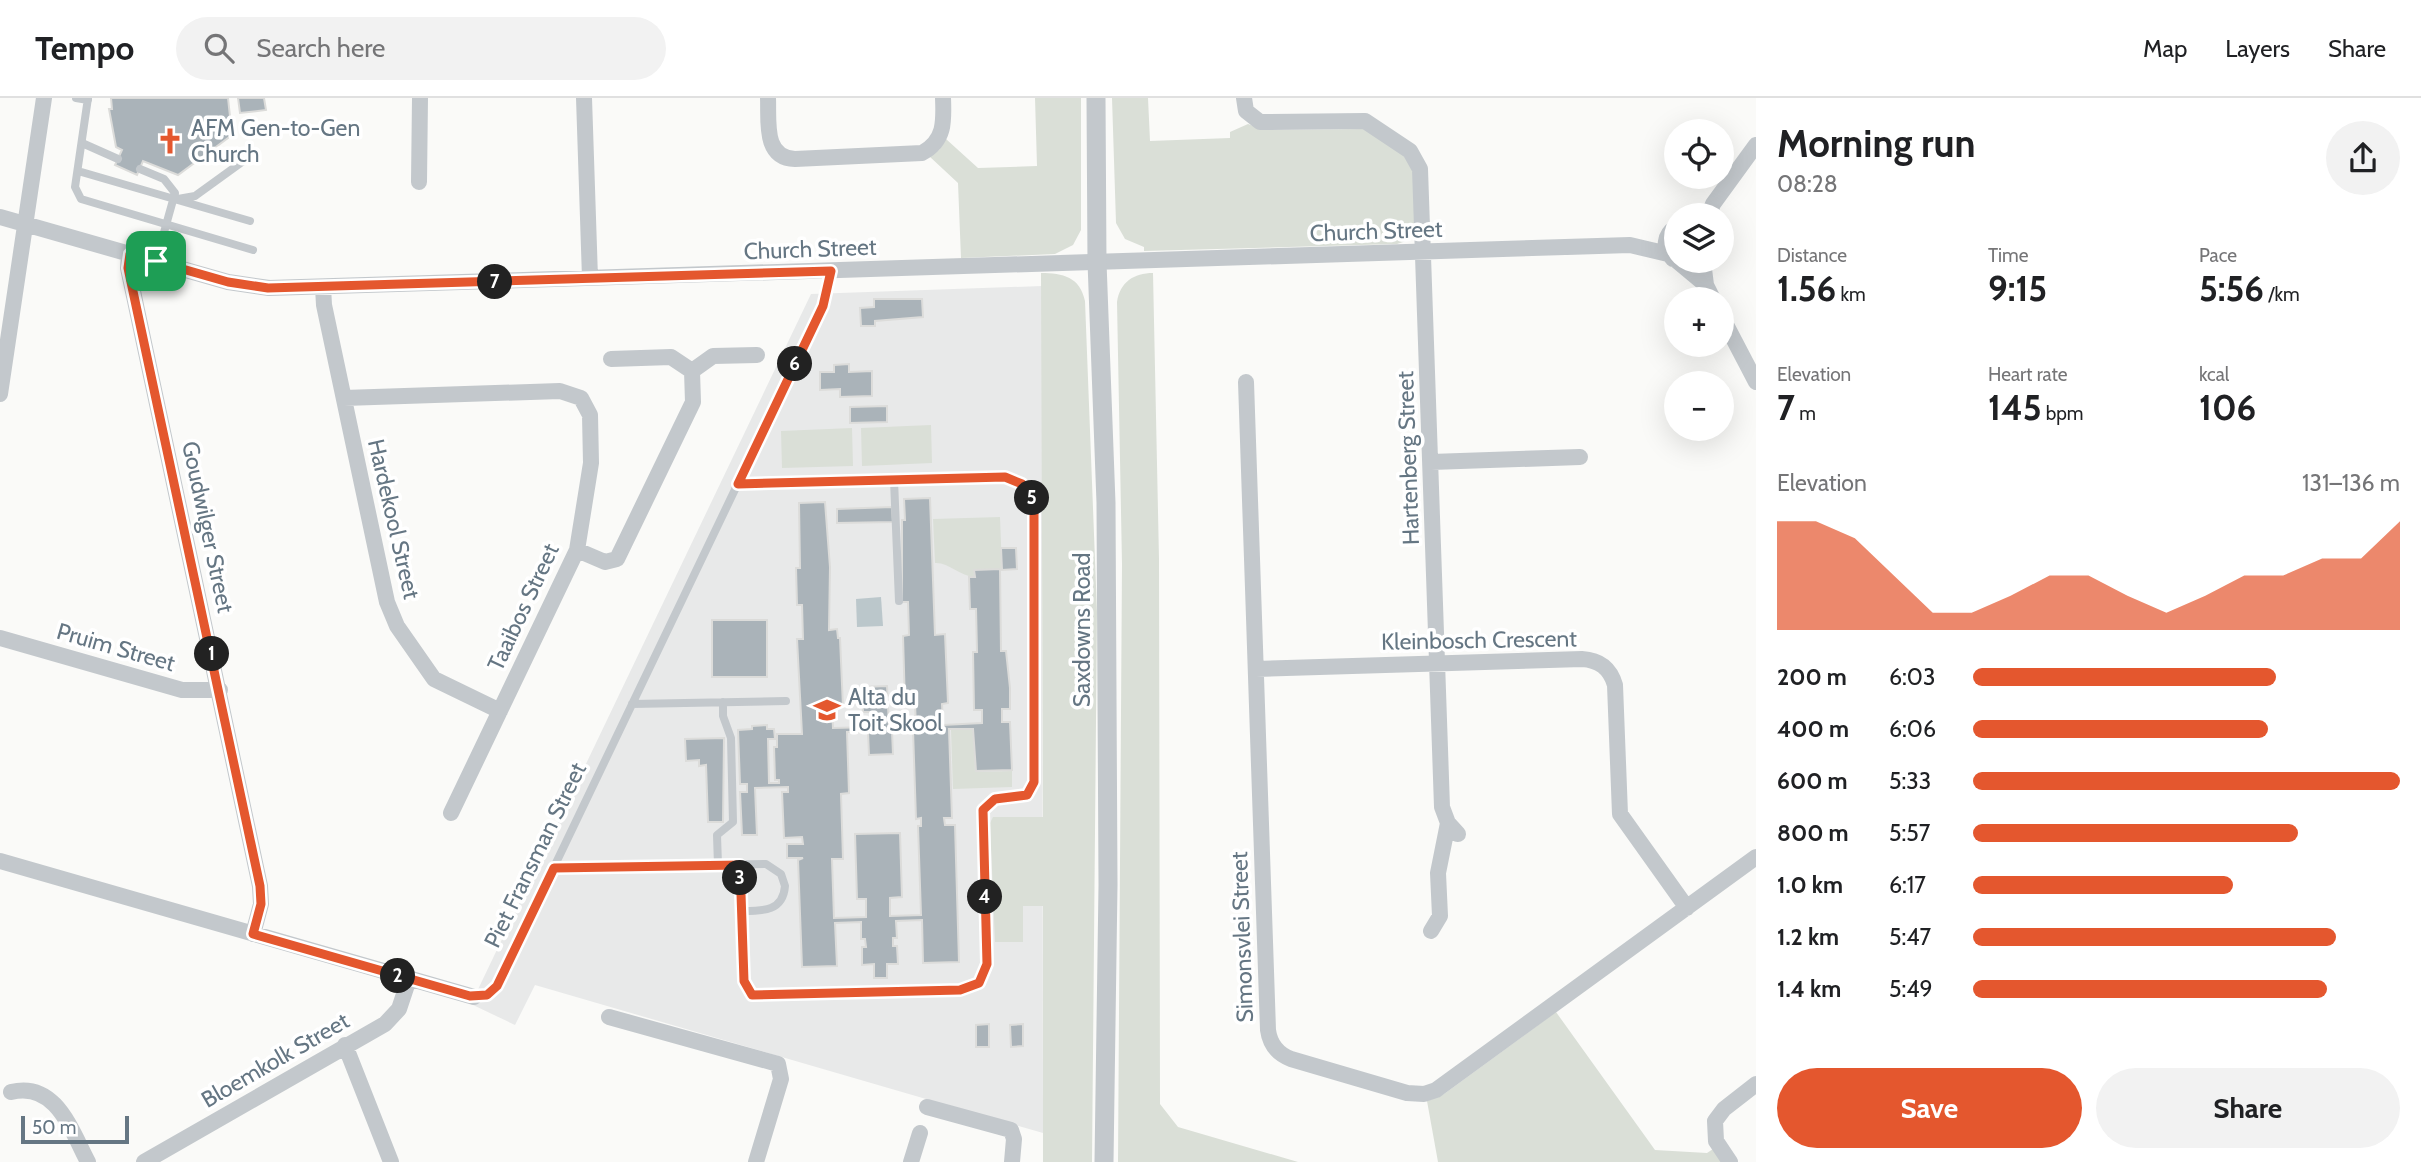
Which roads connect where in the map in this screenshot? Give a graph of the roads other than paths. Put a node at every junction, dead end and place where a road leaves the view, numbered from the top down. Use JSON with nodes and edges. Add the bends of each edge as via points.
{"nodes":[{"id":1,"x":44,"y":98,"type":"edge"},
{"id":2,"x":76,"y":98,"type":"edge"},
{"id":3,"x":420,"y":98,"type":"edge"},
{"id":4,"x":584,"y":98,"type":"edge"},
{"id":5,"x":768,"y":98,"type":"edge"},
{"id":6,"x":943,"y":98,"type":"edge"},
{"id":7,"x":1096,"y":98,"type":"edge"},
{"id":8,"x":1244,"y":98,"type":"edge"},
{"id":9,"x":88,"y":99,"type":"edge"},
{"id":10,"x":82,"y":143,"type":"junction"},
{"id":11,"x":1756,"y":145,"type":"edge"},
{"id":12,"x":118,"y":159,"type":"dead end"},
{"id":13,"x":242,"y":162,"type":"dead end"},
{"id":14,"x":140,"y":169,"type":"dead end"},
{"id":15,"x":78,"y":171,"type":"junction"},
{"id":16,"x":419,"y":182,"type":"dead end"},
{"id":17,"x":175,"y":199,"type":"junction"},
{"id":18,"x":1716,"y":203,"type":"edge"},
{"id":19,"x":0,"y":217,"type":"edge"},
{"id":20,"x":250,"y":221,"type":"dead end"},
{"id":21,"x":26,"y":224,"type":"junction"},
{"id":22,"x":167,"y":225,"type":"junction"},
{"id":23,"x":1664,"y":232,"type":"edge"},
{"id":24,"x":1630,"y":245,"type":"junction"},
{"id":25,"x":253,"y":250,"type":"dead end"},
{"id":26,"x":1425,"y":252,"type":"junction"},
{"id":27,"x":130,"y":254,"type":"junction"},
{"id":28,"x":1664,"y":256,"type":"edge"},
{"id":29,"x":156,"y":261,"type":"junction"},
{"id":30,"x":1097,"y":262,"type":"junction"},
{"id":31,"x":831,"y":271,"type":"junction"},
{"id":32,"x":1689,"y":273,"type":"edge"},
{"id":33,"x":590,"y":278,"type":"junction"},
{"id":34,"x":323,"y":287,"type":"junction"},
{"id":35,"x":1704,"y":287,"type":"edge"},
{"id":36,"x":1734,"y":340,"type":"edge"},
{"id":37,"x":757,"y":355,"type":"dead end"},
{"id":38,"x":611,"y":359,"type":"dead end"},
{"id":39,"x":692,"y":371,"type":"junction"},
{"id":40,"x":1246,"y":382,"type":"dead end"},
{"id":41,"x":1756,"y":382,"type":"edge"},
{"id":42,"x":0,"y":394,"type":"edge"},
{"id":43,"x":344,"y":398,"type":"junction"},
{"id":44,"x":1580,"y":457,"type":"dead end"},
{"id":45,"x":1431,"y":462,"type":"junction"},
{"id":46,"x":894,"y":480,"type":"junction"},
{"id":47,"x":738,"y":484,"type":"junction"},
{"id":48,"x":577,"y":550,"type":"junction"},
{"id":49,"x":899,"y":601,"type":"dead end"},
{"id":50,"x":0,"y":638,"type":"edge"},
{"id":51,"x":1437,"y":663,"type":"junction"},
{"id":52,"x":1256,"y":669,"type":"junction"},
{"id":53,"x":220,"y":690,"type":"junction"},
{"id":54,"x":786,"y":701,"type":"dead end"},
{"id":55,"x":723,"y":702,"type":"junction"},
{"id":56,"x":632,"y":704,"type":"junction"},
{"id":57,"x":500,"y":711,"type":"junction"},
{"id":58,"x":451,"y":813,"type":"dead end"},
{"id":59,"x":1756,"y":857,"type":"edge"},
{"id":60,"x":0,"y":860,"type":"edge"},
{"id":61,"x":718,"y":865,"type":"junction"},
{"id":62,"x":740,"y":865,"type":"junction"},
{"id":63,"x":554,"y":868,"type":"junction"},
{"id":64,"x":1687,"y":908,"type":"junction"},
{"id":65,"x":741,"y":911,"type":"junction"},
{"id":66,"x":1431,"y":930,"type":"dead end"},
{"id":67,"x":253,"y":934,"type":"junction"},
{"id":68,"x":409,"y":979,"type":"junction"},
{"id":69,"x":474,"y":997,"type":"joint"},
{"id":70,"x":608,"y":1017,"type":"dead end"},
{"id":71,"x":345,"y":1045,"type":"junction"},
{"id":72,"x":1756,"y":1084,"type":"edge"},
{"id":73,"x":11,"y":1092,"type":"dead end"},
{"id":74,"x":927,"y":1107,"type":"dead end"},
{"id":75,"x":920,"y":1133,"type":"dead end"},
{"id":76,"x":88,"y":1162,"type":"edge"},
{"id":77,"x":144,"y":1162,"type":"edge"},
{"id":78,"x":391,"y":1162,"type":"edge"},
{"id":79,"x":756,"y":1162,"type":"edge"},
{"id":80,"x":911,"y":1162,"type":"edge"},
{"id":81,"x":1012,"y":1162,"type":"edge"},
{"id":82,"x":1104,"y":1162,"type":"edge"},
{"id":83,"x":1730,"y":1162,"type":"edge"}],
"edges":[{"from":1,"to":21,"type":"street"},
{"from":2,"to":9,"type":"lane"},
{"from":3,"to":16,"type":"street"},
{"from":4,"to":33,"type":"street"},
{"from":5,"to":6,"type":"street","via":[[769,136],[777,153],[795,159],[922,153],[935,144],[943,130]]},
{"from":7,"to":30,"type":"street","name":"Saxdowns Road"},
{"from":8,"to":26,"type":"street","name":"Hartenberg Street","via":[[1246,111],[1260,122],[1360,120],[1410,151],[1422,176]]},
{"from":9,"to":10,"type":"lane"},
{"from":10,"to":12,"type":"lane"},
{"from":10,"to":15,"type":"lane"},
{"from":11,"to":18,"type":"street"},
{"from":13,"to":17,"type":"lane","via":[[195,196]]},
{"from":14,"to":17,"type":"lane","via":[[169,183]]},
{"from":15,"to":17,"type":"lane"},
{"from":15,"to":22,"type":"lane","via":[[76,191],[85,201]]},
{"from":17,"to":20,"type":"lane"},
{"from":17,"to":22,"type":"lane"},
{"from":19,"to":21,"type":"street","name":"Church Street"},
{"from":21,"to":27,"type":"street","name":"Church Street"},
{"from":21,"to":42,"type":"street"},
{"from":22,"to":25,"type":"lane"},
{"from":22,"to":29,"type":"lane"},
{"from":23,"to":24,"type":"street","name":"Church Street"},
{"from":24,"to":26,"type":"street","name":"Church Street"},
{"from":24,"to":28,"type":"street","name":"Church Street"},
{"from":26,"to":30,"type":"street","name":"Church Street"},
{"from":26,"to":45,"type":"street","name":"Hartenberg Street"},
{"from":27,"to":29,"type":"street","name":"Church Street"},
{"from":27,"to":53,"type":"street","name":"Goudwilger Street","via":[[130,276]]},
{"from":29,"to":34,"type":"street","name":"Church Street","via":[[254,287]]},
{"from":30,"to":31,"type":"street","name":"Church Street"},
{"from":30,"to":82,"type":"street","name":"Saxdowns Road","via":[[1106,503]]},
{"from":31,"to":33,"type":"street","name":"Church Street"},
{"from":31,"to":47,"type":"lane","name":"Piet Fransman Street","via":[[823,306]]},
{"from":32,"to":35,"type":"street"},
{"from":33,"to":34,"type":"street","name":"Church Street"},
{"from":34,"to":43,"type":"street","name":"Hardekool Street"},
{"from":36,"to":41,"type":"street"},
{"from":37,"to":39,"type":"street","via":[[713,356]]},
{"from":38,"to":39,"type":"street","via":[[671,357]]},
{"from":39,"to":48,"type":"street","via":[[693,402],[620,555],[605,562]]},
{"from":40,"to":52,"type":"street","name":"Simonsvlei Street"},
{"from":43,"to":48,"type":"street","name":"Taaibos Street","via":[[559,391],[581,398],[592,426]]},
{"from":43,"to":57,"type":"street","name":"Hardekool Street","via":[[387,602],[397,626],[434,679]]},
{"from":44,"to":45,"type":"street"},
{"from":45,"to":51,"type":"street","name":"Hartenberg Street"},
{"from":46,"to":47,"type":"lane"},
{"from":46,"to":49,"type":"lane"},
{"from":46,"to":65,"type":"lane","via":[[1005,477],[1022,484],[1034,505],[1034,782],[1027,795],[995,799],[983,810],[986,971],[979,983],[960,990],[756,996],[744,985]]},
{"from":47,"to":56,"type":"lane","name":"Piet Fransman Street"},
{"from":48,"to":57,"type":"street","name":"Taaibos Street"},
{"from":50,"to":53,"type":"street","name":"Pruim Street","via":[[182,690]]},
{"from":51,"to":52,"type":"street","name":"Kleinbosch Crescent"},
{"from":51,"to":64,"type":"street","name":"Kleinbosch Crescent","via":[[1582,659],[1605,667],[1616,691],[1620,814]]},
{"from":51,"to":66,"type":"street","name":"Hartenberg Street","via":[[1442,807],[1453,828],[1438,873],[1440,916]]},
{"from":52,"to":64,"type":"street","name":"Simonsvlei Street","via":[[1268,1030],[1274,1047],[1285,1056],[1407,1093],[1430,1092]]},
{"from":53,"to":67,"type":"street","name":"Goudwilger Street","via":[[260,886],[261,904]]},
{"from":54,"to":55,"type":"lane"},
{"from":55,"to":56,"type":"lane"},
{"from":55,"to":61,"type":"lane","via":[[731,738],[733,822],[717,835]]},
{"from":56,"to":63,"type":"lane","name":"Piet Fransman Street"},
{"from":57,"to":58,"type":"street","name":"Taaibos Street"},
{"from":59,"to":64,"type":"street","name":"Simonsvlei Street"},
{"from":60,"to":67,"type":"street","name":"Piet Fransman Street"},
{"from":61,"to":62,"type":"lane"},
{"from":61,"to":63,"type":"lane"},
{"from":62,"to":65,"type":"lane"},
{"from":62,"to":65,"type":"lane","via":[[772,866],[785,886],[782,899],[773,908]]},
{"from":63,"to":69,"type":"lane","name":"Piet Fransman Street","via":[[497,986],[487,995]]},
{"from":67,"to":68,"type":"street","name":"Piet Fransman Street"},
{"from":68,"to":69,"type":"street","name":"Piet Fransman Street"},
{"from":68,"to":71,"type":"street","name":"Bloemkolk Street","via":[[394,1016]]},
{"from":70,"to":79,"type":"street","via":[[778,1064],[781,1079]]},
{"from":71,"to":77,"type":"street","name":"Bloemkolk Street"},
{"from":71,"to":78,"type":"street"},
{"from":72,"to":83,"type":"street","via":[[1715,1121],[1716,1141]]},
{"from":73,"to":76,"type":"street","via":[[35,1092],[59,1106]]},
{"from":74,"to":81,"type":"street","via":[[1011,1130]]},
{"from":75,"to":80,"type":"street"}]}
